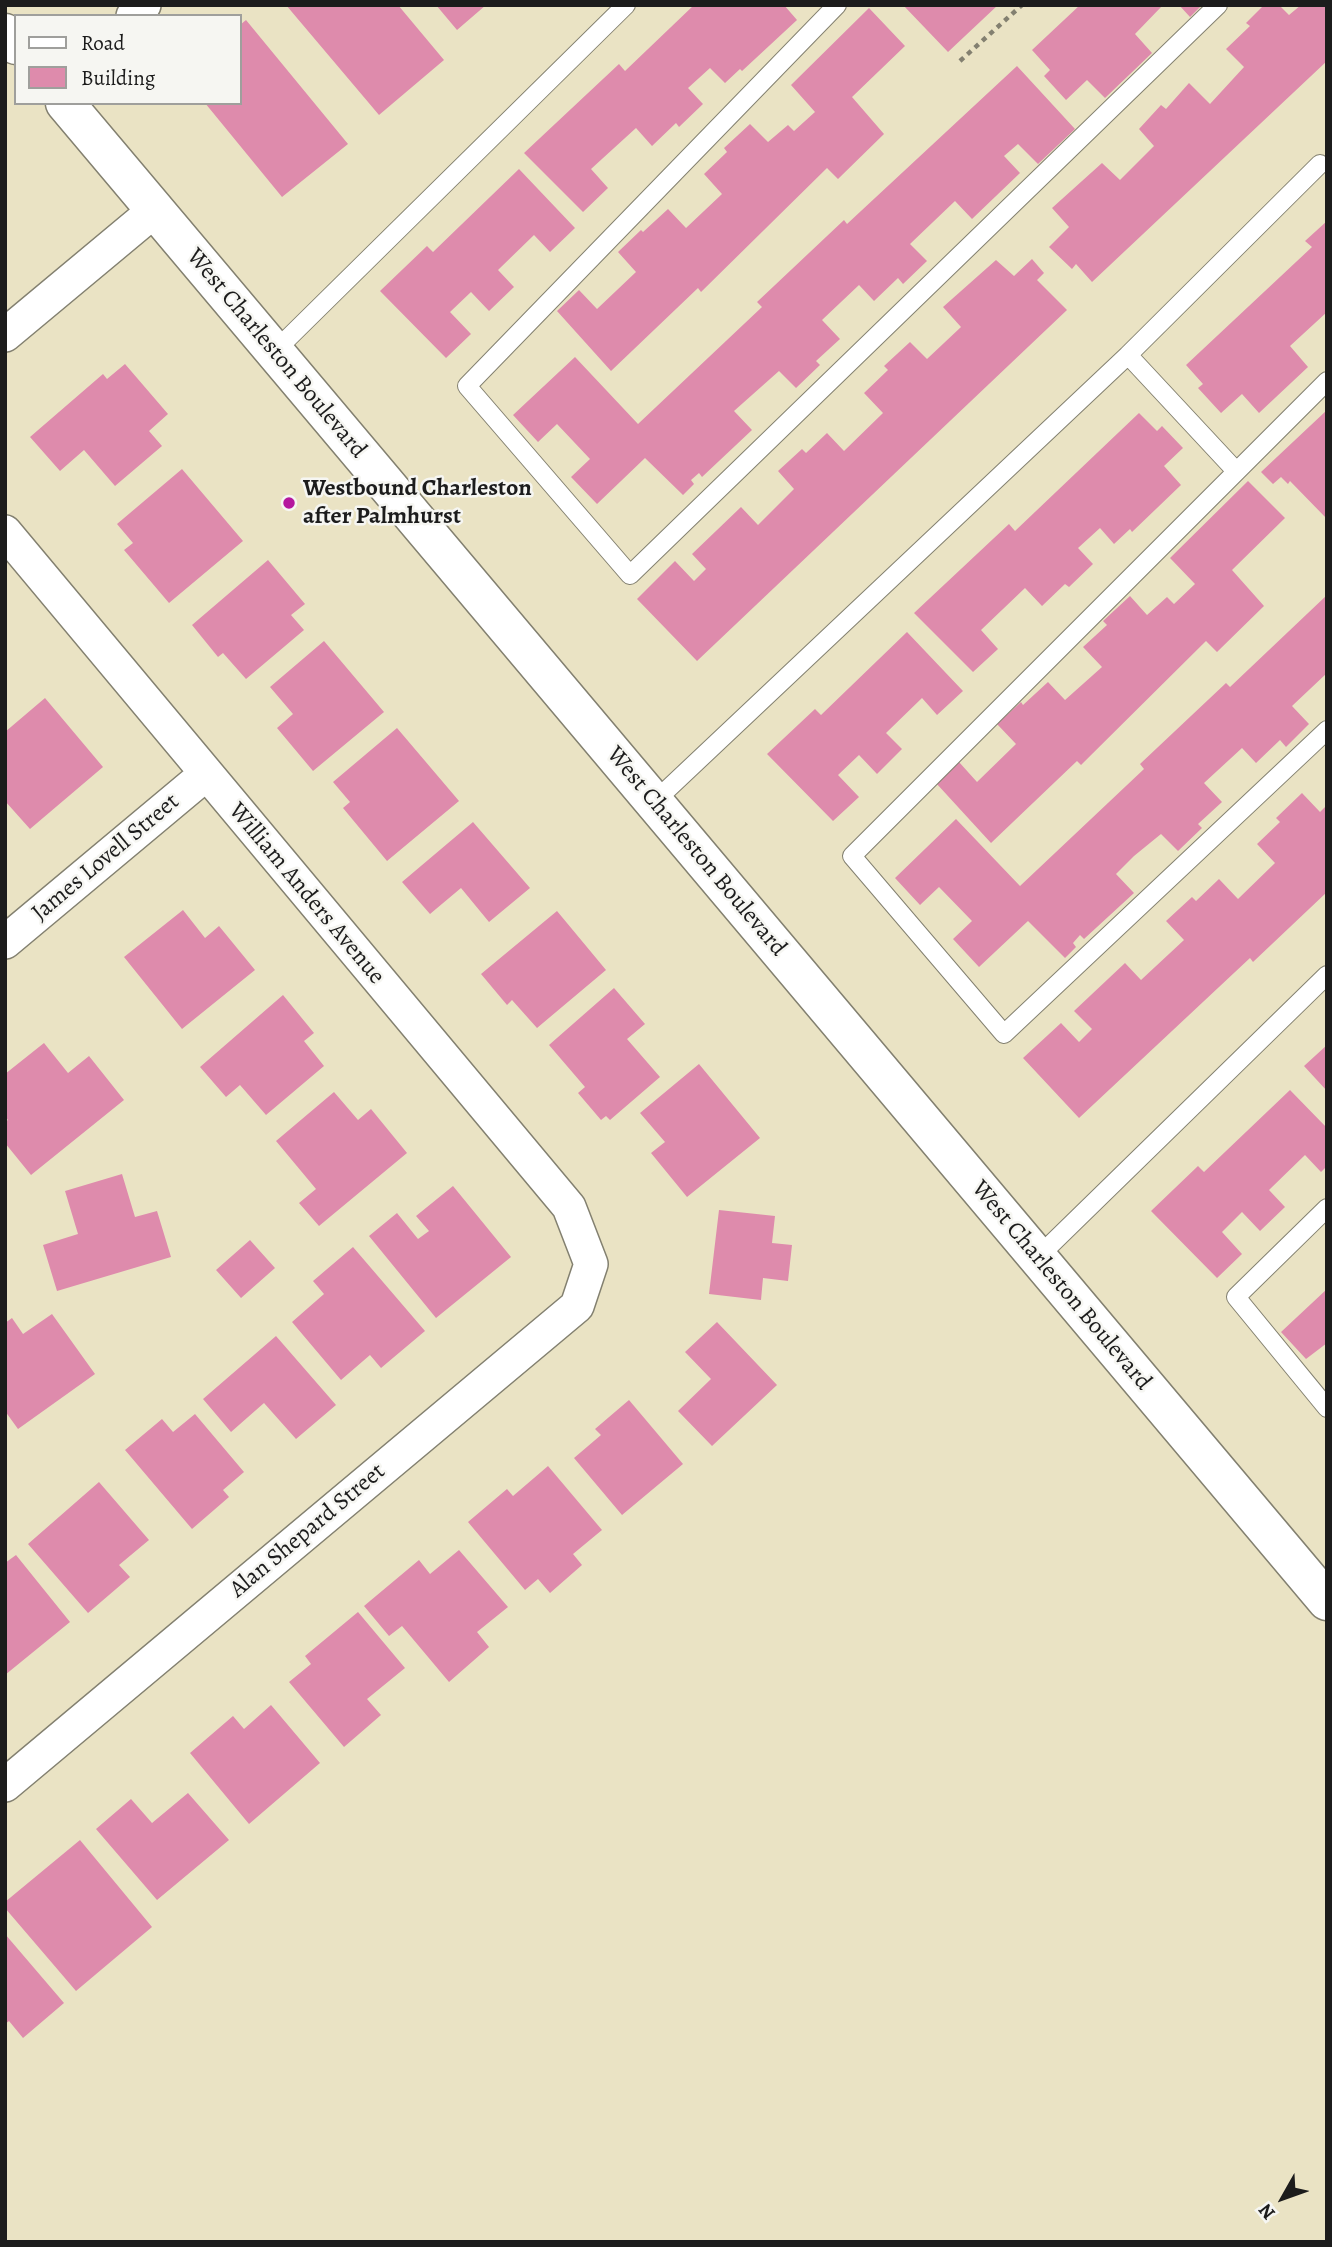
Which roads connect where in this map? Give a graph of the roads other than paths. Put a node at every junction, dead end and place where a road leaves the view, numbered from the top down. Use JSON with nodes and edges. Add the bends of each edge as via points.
{"nodes":[{"id":1,"x":626,"y":5,"type":"edge"},
{"id":2,"x":837,"y":5,"type":"edge"},
{"id":3,"x":1218,"y":5,"type":"edge"},
{"id":4,"x":67,"y":105,"type":"edge"},
{"id":5,"x":1320,"y":164,"type":"dead end"},
{"id":6,"x":155,"y":210,"type":"junction"},
{"id":7,"x":5,"y":335,"type":"edge"},
{"id":8,"x":275,"y":352,"type":"junction"},
{"id":9,"x":1128,"y":355,"type":"junction"},
{"id":10,"x":1327,"y":381,"type":"edge"},
{"id":11,"x":1236,"y":471,"type":"junction"},
{"id":12,"x":5,"y":532,"type":"edge"},
{"id":13,"x":1327,"y":730,"type":"edge"},
{"id":14,"x":206,"y":774,"type":"junction"},
{"id":15,"x":654,"y":802,"type":"junction"},
{"id":16,"x":5,"y":942,"type":"edge"},
{"id":17,"x":1327,"y":975,"type":"edge"},
{"id":18,"x":1327,"y":1208,"type":"edge"},
{"id":19,"x":1037,"y":1258,"type":"junction"},
{"id":20,"x":591,"y":1264,"type":"joint"},
{"id":21,"x":1327,"y":1408,"type":"edge"},
{"id":22,"x":1327,"y":1601,"type":"edge"},
{"id":23,"x":5,"y":1784,"type":"edge"}],
"edges":[{"from":1,"to":8,"type":"lane"},
{"from":2,"to":3,"type":"lane","via":[[467,386],[630,575]]},
{"from":4,"to":6,"type":"main road","name":"West Charleston Boulevard"},
{"from":5,"to":9,"type":"lane"},
{"from":6,"to":7,"type":"street"},
{"from":6,"to":8,"type":"main road","name":"West Charleston Boulevard"},
{"from":8,"to":15,"type":"main road","name":"West Charleston Boulevard"},
{"from":9,"to":11,"type":"lane"},
{"from":9,"to":15,"type":"lane"},
{"from":10,"to":11,"type":"lane"},
{"from":11,"to":13,"type":"lane","via":[[852,856],[1004,1034]]},
{"from":12,"to":14,"type":"street","name":"William Anders Avenue"},
{"from":14,"to":16,"type":"street","name":"James Lovell Street"},
{"from":14,"to":20,"type":"street","name":"William Anders Avenue","via":[[569,1207]]},
{"from":15,"to":19,"type":"main road","name":"West Charleston Boulevard"},
{"from":17,"to":19,"type":"lane"},
{"from":18,"to":21,"type":"lane","via":[[1237,1297]]},
{"from":19,"to":22,"type":"main road","name":"West Charleston Boulevard"},
{"from":20,"to":23,"type":"street","name":"Alan Shepard Street","via":[[577,1306]]}]}
